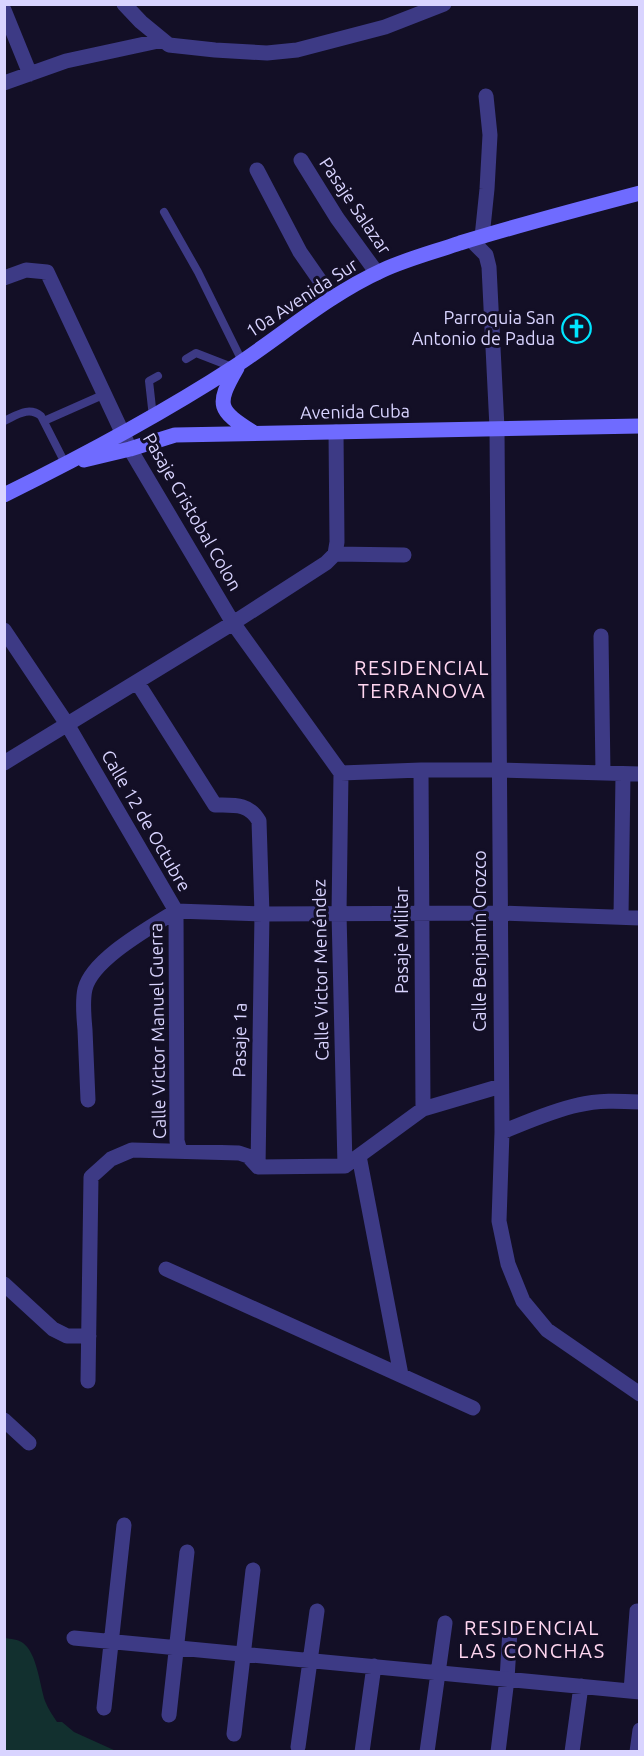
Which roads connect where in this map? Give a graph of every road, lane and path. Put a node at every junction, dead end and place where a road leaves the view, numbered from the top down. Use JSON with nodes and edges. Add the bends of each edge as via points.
{"nodes":[{"id":1,"x":124,"y":4,"type":"edge"},
{"id":2,"x":444,"y":4,"type":"edge"},
{"id":3,"x":4,"y":10,"type":"edge"},
{"id":4,"x":163,"y":40,"type":"junction"},
{"id":5,"x":30,"y":74,"type":"junction"},
{"id":6,"x":4,"y":83,"type":"edge"},
{"id":7,"x":486,"y":96,"type":"dead end"},
{"id":8,"x":302,"y":160,"type":"dead end"},
{"id":9,"x":257,"y":170,"type":"dead end"},
{"id":10,"x":639,"y":193,"type":"edge"},
{"id":11,"x":164,"y":212,"type":"dead end"},
{"id":12,"x":476,"y":238,"type":"junction"},
{"id":13,"x":377,"y":273,"type":"junction"},
{"id":14,"x":4,"y":278,"type":"edge"},
{"id":15,"x":332,"y":298,"type":"junction"},
{"id":16,"x":186,"y":359,"type":"dead end"},
{"id":17,"x":239,"y":364,"type":"junction"},
{"id":18,"x":158,"y":376,"type":"dead end"},
{"id":19,"x":105,"y":394,"type":"junction"},
{"id":20,"x":153,"y":417,"type":"junction"},
{"id":21,"x":4,"y":421,"type":"edge"},
{"id":22,"x":44,"y":421,"type":"junction"},
{"id":23,"x":639,"y":426,"type":"edge"},
{"id":24,"x":496,"y":428,"type":"junction"},
{"id":25,"x":336,"y":432,"type":"junction"},
{"id":26,"x":254,"y":433,"type":"junction"},
{"id":27,"x":124,"y":434,"type":"junction"},
{"id":28,"x":130,"y":449,"type":"junction"},
{"id":29,"x":71,"y":463,"type":"junction"},
{"id":30,"x":4,"y":495,"type":"edge"},
{"id":31,"x":335,"y":554,"type":"junction"},
{"id":32,"x":404,"y":555,"type":"dead end"},
{"id":33,"x":233,"y":623,"type":"junction"},
{"id":34,"x":4,"y":630,"type":"edge"},
{"id":35,"x":601,"y":636,"type":"dead end"},
{"id":36,"x":137,"y":682,"type":"junction"},
{"id":37,"x":67,"y":724,"type":"junction"},
{"id":38,"x":4,"y":763,"type":"edge"},
{"id":39,"x":421,"y":770,"type":"junction"},
{"id":40,"x":499,"y":770,"type":"junction"},
{"id":41,"x":341,"y":773,"type":"junction"},
{"id":42,"x":603,"y":773,"type":"junction"},
{"id":43,"x":623,"y":774,"type":"junction"},
{"id":44,"x":639,"y":774,"type":"edge"},
{"id":45,"x":176,"y":911,"type":"junction"},
{"id":46,"x":339,"y":913,"type":"junction"},
{"id":47,"x":421,"y":913,"type":"junction"},
{"id":48,"x":499,"y":913,"type":"junction"},
{"id":49,"x":262,"y":914,"type":"junction"},
{"id":50,"x":621,"y":917,"type":"junction"},
{"id":51,"x":639,"y":918,"type":"edge"},
{"id":52,"x":501,"y":1086,"type":"junction"},
{"id":53,"x":88,"y":1100,"type":"dead end"},
{"id":54,"x":639,"y":1102,"type":"edge"},
{"id":55,"x":423,"y":1109,"type":"junction"},
{"id":56,"x":502,"y":1132,"type":"junction"},
{"id":57,"x":180,"y":1151,"type":"junction"},
{"id":58,"x":359,"y":1156,"type":"junction"},
{"id":59,"x":345,"y":1166,"type":"junction"},
{"id":60,"x":258,"y":1167,"type":"junction"},
{"id":61,"x":166,"y":1269,"type":"dead end"},
{"id":62,"x":4,"y":1284,"type":"edge"},
{"id":63,"x":89,"y":1336,"type":"junction"},
{"id":64,"x":401,"y":1375,"type":"junction"},
{"id":65,"x":88,"y":1381,"type":"dead end"},
{"id":66,"x":639,"y":1394,"type":"edge"},
{"id":67,"x":473,"y":1408,"type":"dead end"},
{"id":68,"x":4,"y":1420,"type":"edge"},
{"id":69,"x":29,"y":1443,"type":"dead end"},
{"id":70,"x":124,"y":1525,"type":"dead end"},
{"id":71,"x":188,"y":1552,"type":"dead end"},
{"id":72,"x":254,"y":1570,"type":"dead end"},
{"id":73,"x":317,"y":1611,"type":"dead end"},
{"id":74,"x":637,"y":1611,"type":"dead end"},
{"id":75,"x":445,"y":1623,"type":"dead end"},
{"id":76,"x":510,"y":1630,"type":"dead end"},
{"id":77,"x":74,"y":1638,"type":"dead end"},
{"id":78,"x":112,"y":1641,"type":"junction"},
{"id":79,"x":176,"y":1648,"type":"junction"},
{"id":80,"x":244,"y":1654,"type":"junction"},
{"id":81,"x":309,"y":1660,"type":"junction"},
{"id":82,"x":374,"y":1666,"type":"junction"},
{"id":83,"x":438,"y":1672,"type":"junction"},
{"id":84,"x":507,"y":1679,"type":"junction"},
{"id":85,"x":581,"y":1686,"type":"junction"},
{"id":86,"x":635,"y":1691,"type":"edge"},
{"id":87,"x":104,"y":1708,"type":"dead end"},
{"id":88,"x":169,"y":1715,"type":"dead end"},
{"id":89,"x":639,"y":1730,"type":"edge"},
{"id":90,"x":234,"y":1734,"type":"dead end"},
{"id":91,"x":298,"y":1748,"type":"dead end"},
{"id":92,"x":362,"y":1752,"type":"edge"},
{"id":93,"x":427,"y":1752,"type":"edge"},
{"id":94,"x":498,"y":1752,"type":"edge"},
{"id":95,"x":572,"y":1752,"type":"edge"},
{"id":96,"x":637,"y":1752,"type":"edge"}],
"edges":[{"from":1,"to":4,"type":"street"},
{"from":2,"to":4,"type":"street","via":[[384,27],[297,50],[215,50],[169,45]]},
{"from":3,"to":5,"type":"street"},
{"from":4,"to":5,"type":"street","via":[[66,61]]},
{"from":5,"to":6,"type":"street"},
{"from":7,"to":12,"type":"street","via":[[490,135],[487,189]]},
{"from":8,"to":13,"type":"street","name":"Pasaje Salazar"},
{"from":9,"to":15,"type":"street","via":[[300,252]]},
{"from":10,"to":12,"type":"main road","name":"10a Avenida Sur"},
{"from":11,"to":17,"type":"lane","via":[[198,272]]},
{"from":12,"to":13,"type":"main road","name":"10a Avenida Sur"},
{"from":12,"to":24,"type":"street","name":"Calle Benjamín Orozco","via":[[489,267]]},
{"from":13,"to":15,"type":"main road","name":"10a Avenida Sur"},
{"from":14,"to":19,"type":"street","name":"Pasaje Cristobal Colon","via":[[26,270],[47,272]]},
{"from":15,"to":17,"type":"main road","name":"10a Avenida Sur"},
{"from":16,"to":17,"type":"lane","via":[[196,353]]},
{"from":17,"to":20,"type":"main road","name":"10a Avenida Sur"},
{"from":17,"to":26,"type":"main road","via":[[224,391],[224,408],[234,421]]},
{"from":18,"to":20,"type":"lane","via":[[149,381]]},
{"from":19,"to":22,"type":"lane"},
{"from":19,"to":27,"type":"street","name":"Pasaje Cristobal Colon"},
{"from":20,"to":27,"type":"main road","name":"10a Avenida Sur"},
{"from":21,"to":22,"type":"lane","via":[[31,410]]},
{"from":22,"to":29,"type":"lane"},
{"from":23,"to":24,"type":"main road","name":"Avenida Cuba"},
{"from":24,"to":25,"type":"main road","name":"Avenida Cuba"},
{"from":24,"to":40,"type":"street","name":"Calle Benjamín Orozco"},
{"from":25,"to":26,"type":"main road","name":"Avenida Cuba"},
{"from":25,"to":31,"type":"street"},
{"from":26,"to":28,"type":"main road","name":"Avenida Cuba","via":[[175,435]]},
{"from":27,"to":28,"type":"street","name":"Pasaje Cristobal Colon"},
{"from":27,"to":29,"type":"main road","name":"10a Avenida Sur"},
{"from":28,"to":29,"type":"main road","name":"Avenida Cuba"},
{"from":28,"to":33,"type":"street","name":"Pasaje Cristobal Colon"},
{"from":29,"to":30,"type":"main road"},
{"from":31,"to":32,"type":"street"},
{"from":31,"to":33,"type":"street"},
{"from":33,"to":36,"type":"street"},
{"from":33,"to":41,"type":"street","name":"Pasaje Cristobal Colon"},
{"from":34,"to":37,"type":"street","name":"Calle 12 de Octubre"},
{"from":35,"to":42,"type":"street"},
{"from":36,"to":37,"type":"street"},
{"from":36,"to":49,"type":"street","name":"Pasaje 1a","via":[[215,805],[245,807],[255,813],[259,821]]},
{"from":37,"to":38,"type":"street"},
{"from":37,"to":45,"type":"street","name":"Calle 12 de Octubre"},
{"from":39,"to":40,"type":"street"},
{"from":39,"to":41,"type":"street"},
{"from":39,"to":47,"type":"street","name":"Pasaje Militar"},
{"from":40,"to":42,"type":"street"},
{"from":40,"to":48,"type":"street","name":"Calle Benjamín Orozco"},
{"from":41,"to":46,"type":"street","name":"Calle Victor Menéndez"},
{"from":42,"to":43,"type":"street"},
{"from":43,"to":44,"type":"street"},
{"from":43,"to":50,"type":"street"},
{"from":45,"to":49,"type":"street","name":"Calle 12 de Octubre"},
{"from":45,"to":53,"type":"street","via":[[128,942],[92,974],[84,1004]]},
{"from":45,"to":57,"type":"street","name":"Calle Victor Manuel Guerra"},
{"from":46,"to":47,"type":"street","name":"Calle 12 de Octubre"},
{"from":46,"to":49,"type":"street","name":"Calle 12 de Octubre"},
{"from":46,"to":59,"type":"street","name":"Calle Victor Menéndez"},
{"from":47,"to":48,"type":"street","name":"Calle 12 de Octubre"},
{"from":47,"to":55,"type":"street","name":"Pasaje Militar"},
{"from":48,"to":50,"type":"street","name":"Calle 12 de Octubre"},
{"from":48,"to":52,"type":"street","name":"Calle Benjamín Orozco"},
{"from":49,"to":60,"type":"street","name":"Pasaje 1a"},
{"from":50,"to":51,"type":"street","name":"Calle 12 de Octubre"},
{"from":52,"to":55,"type":"street"},
{"from":52,"to":56,"type":"street","name":"Calle Benjamín Orozco"},
{"from":54,"to":56,"type":"street","via":[[579,1104]]},
{"from":55,"to":58,"type":"street"},
{"from":56,"to":66,"type":"street","name":"Calle Benjamín Orozco","via":[[499,1221],[508,1264],[523,1300],[547,1329]]},
{"from":57,"to":60,"type":"street","via":[[239,1154],[248,1156]]},
{"from":57,"to":63,"type":"street","via":[[132,1150],[111,1159],[91,1177]]},
{"from":58,"to":59,"type":"street"},
{"from":58,"to":64,"type":"street"},
{"from":59,"to":60,"type":"street"},
{"from":61,"to":64,"type":"street"},
{"from":62,"to":63,"type":"street","via":[[53,1329],[67,1336]]},
{"from":63,"to":65,"type":"street"},
{"from":64,"to":67,"type":"street"},
{"from":68,"to":69,"type":"street"},
{"from":70,"to":78,"type":"street"},
{"from":71,"to":79,"type":"street"},
{"from":72,"to":80,"type":"street"},
{"from":73,"to":81,"type":"street"},
{"from":74,"to":86,"type":"street"},
{"from":75,"to":83,"type":"street"},
{"from":76,"to":84,"type":"street"},
{"from":77,"to":78,"type":"street"},
{"from":78,"to":79,"type":"street"},
{"from":78,"to":87,"type":"street"},
{"from":79,"to":80,"type":"street"},
{"from":79,"to":88,"type":"street"},
{"from":80,"to":81,"type":"street"},
{"from":80,"to":90,"type":"street"},
{"from":81,"to":82,"type":"street"},
{"from":81,"to":91,"type":"street"},
{"from":82,"to":83,"type":"street"},
{"from":82,"to":92,"type":"street"},
{"from":83,"to":84,"type":"street"},
{"from":83,"to":93,"type":"street"},
{"from":84,"to":85,"type":"street"},
{"from":84,"to":94,"type":"street"},
{"from":85,"to":86,"type":"street"},
{"from":85,"to":95,"type":"street"},
{"from":89,"to":96,"type":"street"}]}
